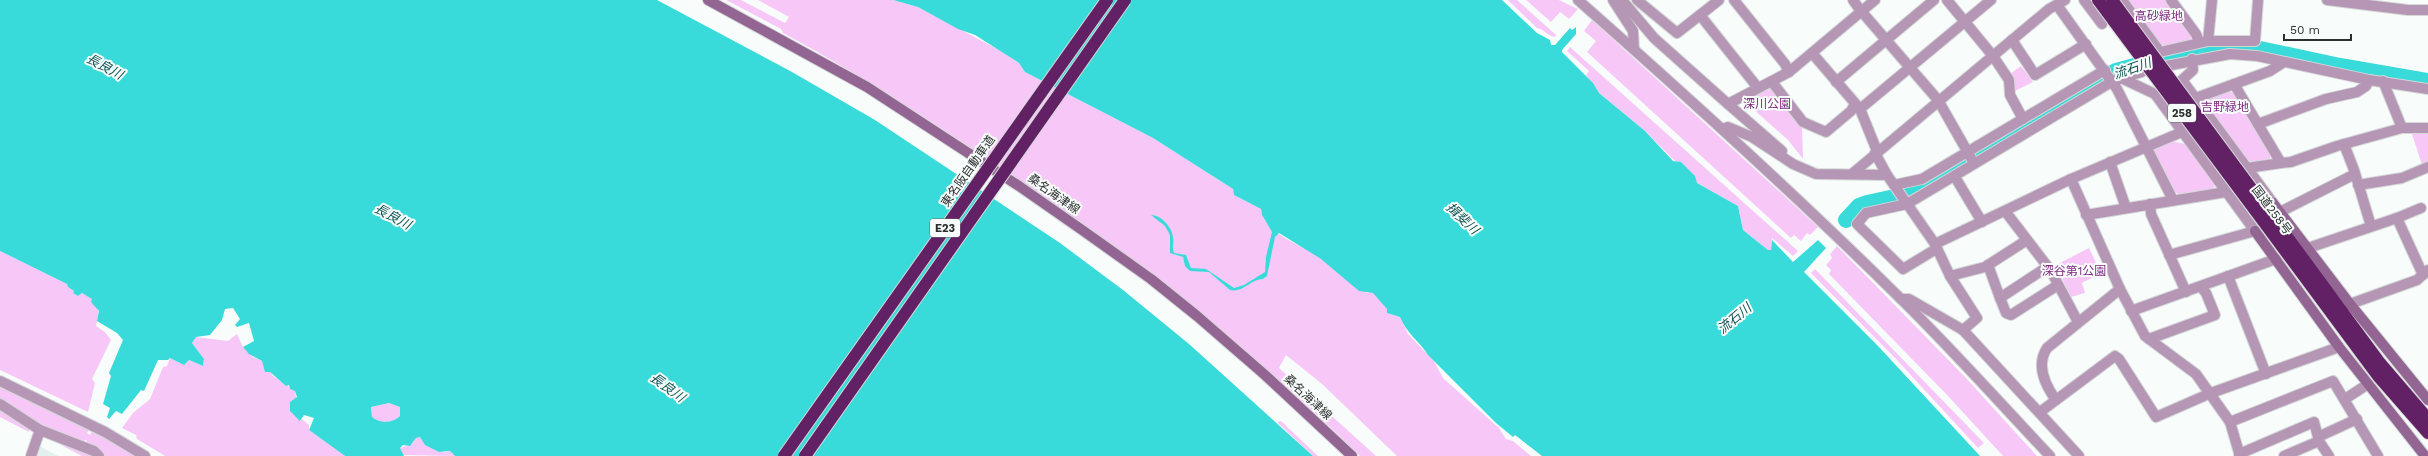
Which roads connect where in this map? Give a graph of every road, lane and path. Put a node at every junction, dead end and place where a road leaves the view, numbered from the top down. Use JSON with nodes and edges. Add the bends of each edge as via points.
{"nodes":[{"id":1,"x":708,"y":0,"type":"edge"},
{"id":2,"x":1107,"y":0,"type":"edge"},
{"id":3,"x":1125,"y":0,"type":"edge"},
{"id":4,"x":1578,"y":0,"type":"edge"},
{"id":5,"x":1613,"y":0,"type":"edge"},
{"id":6,"x":1622,"y":0,"type":"edge"},
{"id":7,"x":1637,"y":0,"type":"edge"},
{"id":8,"x":1719,"y":0,"type":"edge"},
{"id":9,"x":1734,"y":0,"type":"edge"},
{"id":10,"x":1876,"y":0,"type":"edge"},
{"id":11,"x":1934,"y":0,"type":"edge"},
{"id":12,"x":1947,"y":0,"type":"edge"},
{"id":13,"x":1991,"y":0,"type":"edge"},
{"id":14,"x":2084,"y":0,"type":"edge"},
{"id":15,"x":2098,"y":0,"type":"edge"},
{"id":16,"x":2112,"y":0,"type":"edge"},
{"id":17,"x":2122,"y":0,"type":"edge"},
{"id":18,"x":2170,"y":0,"type":"edge"},
{"id":19,"x":2212,"y":0,"type":"edge"},
{"id":20,"x":2258,"y":0,"type":"edge"},
{"id":21,"x":2327,"y":0,"type":"edge"},
{"id":22,"x":2352,"y":2,"type":"edge"},
{"id":23,"x":2056,"y":3,"type":"edge"},
{"id":24,"x":1858,"y":6,"type":"edge"},
{"id":25,"x":2428,"y":10,"type":"edge"},
{"id":26,"x":1700,"y":16,"type":"junction"},
{"id":27,"x":1965,"y":22,"type":"junction"},
{"id":28,"x":2102,"y":24,"type":"dead end"},
{"id":29,"x":1886,"y":40,"type":"junction"},
{"id":30,"x":2012,"y":40,"type":"junction"},
{"id":31,"x":2204,"y":42,"type":"junction"},
{"id":32,"x":2086,"y":44,"type":"junction"},
{"id":33,"x":1634,"y":49,"type":"junction"},
{"id":34,"x":1812,"y":53,"type":"junction"},
{"id":35,"x":1993,"y":56,"type":"junction"},
{"id":36,"x":2192,"y":59,"type":"junction"},
{"id":37,"x":2284,"y":62,"type":"junction"},
{"id":38,"x":2166,"y":66,"type":"dead end"},
{"id":39,"x":1910,"y":68,"type":"junction"},
{"id":40,"x":1789,"y":72,"type":"junction"},
{"id":41,"x":2142,"y":72,"type":"dead end"},
{"id":42,"x":2111,"y":76,"type":"junction"},
{"id":43,"x":2369,"y":80,"type":"junction"},
{"id":44,"x":2383,"y":81,"type":"junction"},
{"id":45,"x":1772,"y":82,"type":"junction"},
{"id":46,"x":1836,"y":82,"type":"junction"},
{"id":47,"x":2234,"y":84,"type":"junction"},
{"id":48,"x":1758,"y":88,"type":"junction"},
{"id":49,"x":2428,"y":89,"type":"edge"},
{"id":50,"x":2196,"y":98,"type":"junction"},
{"id":51,"x":1938,"y":100,"type":"junction"},
{"id":52,"x":1728,"y":104,"type":"junction"},
{"id":53,"x":1858,"y":106,"type":"junction"},
{"id":54,"x":2024,"y":119,"type":"junction"},
{"id":55,"x":2258,"y":124,"type":"junction"},
{"id":56,"x":1722,"y":128,"type":"junction"},
{"id":57,"x":2402,"y":128,"type":"junction"},
{"id":58,"x":2428,"y":128,"type":"edge"},
{"id":59,"x":2182,"y":132,"type":"junction"},
{"id":60,"x":2344,"y":144,"type":"junction"},
{"id":61,"x":2147,"y":146,"type":"junction"},
{"id":62,"x":1876,"y":152,"type":"junction"},
{"id":63,"x":1971,"y":158,"type":"junction"},
{"id":64,"x":2110,"y":162,"type":"junction"},
{"id":65,"x":2281,"y":163,"type":"junction"},
{"id":66,"x":1800,"y":167,"type":"junction"},
{"id":67,"x":2428,"y":167,"type":"edge"},
{"id":68,"x":2247,"y":168,"type":"junction"},
{"id":69,"x":1853,"y":173,"type":"junction"},
{"id":70,"x":2355,"y":174,"type":"junction"},
{"id":71,"x":1887,"y":175,"type":"junction"},
{"id":72,"x":1955,"y":177,"type":"junction"},
{"id":73,"x":2071,"y":179,"type":"junction"},
{"id":74,"x":2358,"y":185,"type":"junction"},
{"id":75,"x":1896,"y":188,"type":"junction"},
{"id":76,"x":2226,"y":192,"type":"junction"},
{"id":77,"x":2173,"y":200,"type":"junction"},
{"id":78,"x":1906,"y":203,"type":"junction"},
{"id":79,"x":2273,"y":203,"type":"joint"},
{"id":80,"x":2150,"y":204,"type":"junction"},
{"id":81,"x":2126,"y":208,"type":"junction"},
{"id":82,"x":2421,"y":208,"type":"dead end"},
{"id":83,"x":2005,"y":211,"type":"junction"},
{"id":84,"x":2086,"y":215,"type":"junction"},
{"id":85,"x":2397,"y":218,"type":"junction"},
{"id":86,"x":2273,"y":219,"type":"junction"},
{"id":87,"x":1982,"y":222,"type":"junction"},
{"id":88,"x":2371,"y":226,"type":"junction"},
{"id":89,"x":2255,"y":231,"type":"junction"},
{"id":90,"x":2027,"y":240,"type":"junction"},
{"id":91,"x":1935,"y":247,"type":"junction"},
{"id":92,"x":2308,"y":248,"type":"junction"},
{"id":93,"x":2169,"y":255,"type":"junction"},
{"id":94,"x":2276,"y":259,"type":"junction"},
{"id":95,"x":1988,"y":265,"type":"junction"},
{"id":96,"x":2047,"y":267,"type":"junction"},
{"id":97,"x":2425,"y":272,"type":"edge"},
{"id":98,"x":1950,"y":276,"type":"junction"},
{"id":99,"x":2228,"y":276,"type":"junction"},
{"id":100,"x":2058,"y":285,"type":"junction"},
{"id":101,"x":2201,"y":287,"type":"junction"},
{"id":102,"x":2120,"y":289,"type":"junction"},
{"id":103,"x":2186,"y":292,"type":"junction"},
{"id":104,"x":2000,"y":298,"type":"junction"},
{"id":105,"x":1901,"y":299,"type":"junction"},
{"id":106,"x":2350,"y":304,"type":"junction"},
{"id":107,"x":2131,"y":311,"type":"junction"},
{"id":108,"x":2078,"y":322,"type":"junction"},
{"id":109,"x":1963,"y":330,"type":"junction"},
{"id":110,"x":2149,"y":339,"type":"junction"},
{"id":111,"x":2339,"y":347,"type":"junction"},
{"id":112,"x":2266,"y":374,"type":"junction"},
{"id":113,"x":0,"y":381,"type":"edge"},
{"id":114,"x":2368,"y":384,"type":"junction"},
{"id":115,"x":2211,"y":393,"type":"junction"},
{"id":116,"x":2345,"y":399,"type":"junction"},
{"id":117,"x":2056,"y":400,"type":"junction"},
{"id":118,"x":2428,"y":400,"type":"edge"},
{"id":119,"x":0,"y":404,"type":"edge"},
{"id":120,"x":2040,"y":412,"type":"junction"},
{"id":121,"x":2428,"y":418,"type":"edge"},
{"id":122,"x":2357,"y":419,"type":"junction"},
{"id":123,"x":2230,"y":422,"type":"junction"},
{"id":124,"x":40,"y":430,"type":"junction"},
{"id":125,"x":2428,"y":434,"type":"edge"},
{"id":126,"x":2275,"y":438,"type":"junction"},
{"id":127,"x":2319,"y":439,"type":"junction"},
{"id":128,"x":2239,"y":455,"type":"edge"},
{"id":129,"x":31,"y":456,"type":"edge"},
{"id":130,"x":99,"y":456,"type":"edge"},
{"id":131,"x":144,"y":456,"type":"edge"},
{"id":132,"x":784,"y":456,"type":"edge"},
{"id":133,"x":805,"y":456,"type":"edge"},
{"id":134,"x":1352,"y":456,"type":"edge"},
{"id":135,"x":2050,"y":456,"type":"edge"},
{"id":136,"x":2079,"y":456,"type":"edge"},
{"id":137,"x":2283,"y":456,"type":"edge"},
{"id":138,"x":2329,"y":456,"type":"edge"},
{"id":139,"x":2378,"y":456,"type":"edge"},
{"id":140,"x":2425,"y":456,"type":"edge"}],
"edges":[{"from":1,"to":134,"type":"main road","name":"桑名海津線","via":[[867,87],[1085,232],[1197,316]]},
{"from":2,"to":132,"type":"highway","name":"東名阪自動車道","number":"E23","bridge":true},
{"from":3,"to":133,"type":"highway","number":"E23","bridge":true},
{"from":4,"to":33,"type":"street"},
{"from":5,"to":33,"type":"street","via":[[1633,31]]},
{"from":6,"to":52,"type":"street","via":[[1654,38]]},
{"from":7,"to":26,"type":"street","via":[[1677,33]]},
{"from":8,"to":26,"type":"street"},
{"from":9,"to":40,"type":"street"},
{"from":10,"to":24,"type":"street"},
{"from":11,"to":29,"type":"street"},
{"from":12,"to":27,"type":"street"},
{"from":13,"to":27,"type":"street"},
{"from":14,"to":28,"type":"street"},
{"from":15,"to":86,"type":"highway","name":"国道258号","number":"258","bridge":true},
{"from":16,"to":86,"type":"highway","name":"国道258号","number":"258","bridge":true},
{"from":17,"to":31,"type":"street","via":[[2160,52]]},
{"from":18,"to":31,"type":"street"},
{"from":19,"to":31,"type":"street"},
{"from":20,"to":31,"type":"street","via":[[2254,41]]},
{"from":21,"to":22,"type":"street"},
{"from":22,"to":25,"type":"street"},
{"from":23,"to":30,"type":"street"},
{"from":23,"to":32,"type":"street"},
{"from":24,"to":29,"type":"street"},
{"from":24,"to":34,"type":"street"},
{"from":26,"to":48,"type":"street"},
{"from":27,"to":35,"type":"street"},
{"from":27,"to":39,"type":"street"},
{"from":29,"to":39,"type":"street"},
{"from":29,"to":46,"type":"street"},
{"from":30,"to":32,"type":"street","via":[[2035,75]]},
{"from":30,"to":35,"type":"street"},
{"from":32,"to":42,"type":"street"},
{"from":33,"to":56,"type":"street"},
{"from":34,"to":40,"type":"street"},
{"from":34,"to":46,"type":"street"},
{"from":35,"to":51,"type":"street"},
{"from":35,"to":54,"type":"street","via":[[2009,80],[2010,95]]},
{"from":36,"to":37,"type":"street","via":[[2230,54]]},
{"from":36,"to":38,"type":"street"},
{"from":36,"to":50,"type":"street","via":[[2193,70],[2182,80]]},
{"from":37,"to":43,"type":"street"},
{"from":37,"to":47,"type":"street","via":[[2270,72]]},
{"from":39,"to":51,"type":"street"},
{"from":39,"to":53,"type":"street"},
{"from":40,"to":45,"type":"street"},
{"from":41,"to":42,"type":"street"},
{"from":42,"to":54,"type":"street"},
{"from":42,"to":59,"type":"street","via":[[2154,94]]},
{"from":42,"to":61,"type":"street"},
{"from":42,"to":63,"type":"street"},
{"from":43,"to":44,"type":"street"},
{"from":43,"to":55,"type":"street","via":[[2366,86],[2356,92],[2326,99]]},
{"from":44,"to":49,"type":"street"},
{"from":44,"to":57,"type":"street"},
{"from":45,"to":48,"type":"street"},
{"from":45,"to":53,"type":"street","via":[[1803,122],[1826,132]]},
{"from":46,"to":53,"type":"street"},
{"from":47,"to":50,"type":"street"},
{"from":47,"to":55,"type":"street"},
{"from":48,"to":52,"type":"street"},
{"from":50,"to":68,"type":"street"},
{"from":51,"to":62,"type":"street"},
{"from":51,"to":63,"type":"street"},
{"from":52,"to":66,"type":"street"},
{"from":53,"to":62,"type":"street"},
{"from":54,"to":63,"type":"street"},
{"from":55,"to":65,"type":"street"},
{"from":56,"to":66,"type":"street","via":[[1728,127],[1752,137]]},
{"from":56,"to":105,"type":"street"},
{"from":57,"to":58,"type":"street"},
{"from":57,"to":60,"type":"street"},
{"from":59,"to":61,"type":"street"},
{"from":59,"to":76,"type":"street"},
{"from":60,"to":65,"type":"street"},
{"from":60,"to":70,"type":"street"},
{"from":61,"to":64,"type":"street"},
{"from":61,"to":77,"type":"street"},
{"from":62,"to":69,"type":"street"},
{"from":62,"to":71,"type":"street"},
{"from":63,"to":72,"type":"street"},
{"from":63,"to":75,"type":"street"},
{"from":64,"to":73,"type":"street"},
{"from":64,"to":81,"type":"street"},
{"from":65,"to":68,"type":"street"},
{"from":66,"to":69,"type":"street","via":[[1816,174]]},
{"from":67,"to":74,"type":"street","via":[[2402,178]]},
{"from":68,"to":79,"type":"street"},
{"from":69,"to":71,"type":"street"},
{"from":70,"to":74,"type":"street"},
{"from":70,"to":86,"type":"street"},
{"from":71,"to":75,"type":"street"},
{"from":72,"to":78,"type":"street"},
{"from":72,"to":87,"type":"street"},
{"from":73,"to":83,"type":"street"},
{"from":73,"to":84,"type":"street"},
{"from":74,"to":88,"type":"street"},
{"from":75,"to":78,"type":"street"},
{"from":76,"to":77,"type":"street"},
{"from":76,"to":89,"type":"street"},
{"from":77,"to":80,"type":"street"},
{"from":78,"to":91,"type":"street"},
{"from":78,"to":91,"type":"street","via":[[1866,213],[1857,224],[1903,269]]},
{"from":79,"to":86,"type":"main road"},
{"from":80,"to":81,"type":"street"},
{"from":80,"to":93,"type":"street","via":[[2151,214]]},
{"from":81,"to":84,"type":"street"},
{"from":82,"to":85,"type":"street"},
{"from":83,"to":87,"type":"street"},
{"from":83,"to":90,"type":"street"},
{"from":84,"to":102,"type":"street"},
{"from":85,"to":88,"type":"street"},
{"from":85,"to":97,"type":"street"},
{"from":86,"to":92,"type":"main road"},
{"from":86,"to":121,"type":"highway","name":"国道258号","number":"258","via":[[2380,363]]},
{"from":86,"to":125,"type":"highway","name":"国道258号","number":"258","via":[[2378,376]]},
{"from":87,"to":91,"type":"street"},
{"from":88,"to":92,"type":"street"},
{"from":89,"to":93,"type":"street"},
{"from":89,"to":94,"type":"main road"},
{"from":90,"to":95,"type":"street"},
{"from":90,"to":96,"type":"street"},
{"from":91,"to":98,"type":"street"},
{"from":92,"to":106,"type":"main road"},
{"from":93,"to":103,"type":"street"},
{"from":94,"to":99,"type":"street"},
{"from":94,"to":111,"type":"main road"},
{"from":95,"to":98,"type":"street"},
{"from":95,"to":104,"type":"street"},
{"from":96,"to":100,"type":"street"},
{"from":96,"to":104,"type":"street"},
{"from":97,"to":106,"type":"street","via":[[2417,280]]},
{"from":98,"to":109,"type":"street","via":[[1977,318]]},
{"from":99,"to":101,"type":"street"},
{"from":99,"to":112,"type":"street"},
{"from":100,"to":104,"type":"street","via":[[2011,315],[2006,313]]},
{"from":100,"to":108,"type":"street"},
{"from":101,"to":103,"type":"street"},
{"from":101,"to":110,"type":"street","via":[[2215,315]]},
{"from":102,"to":107,"type":"street"},
{"from":102,"to":108,"type":"street"},
{"from":103,"to":107,"type":"street"},
{"from":105,"to":109,"type":"street","via":[[1909,299]]},
{"from":105,"to":135,"type":"street"},
{"from":106,"to":118,"type":"main road"},
{"from":107,"to":110,"type":"street"},
{"from":108,"to":117,"type":"street","via":[[2047,348],[2042,358],[2047,388]]},
{"from":109,"to":120,"type":"street"},
{"from":110,"to":115,"type":"street","via":[[2196,374]]},
{"from":111,"to":112,"type":"street"},
{"from":111,"to":114,"type":"main road"},
{"from":112,"to":115,"type":"street"},
{"from":113,"to":131,"type":"street","via":[[105,432]]},
{"from":114,"to":116,"type":"street"},
{"from":114,"to":140,"type":"main road"},
{"from":115,"to":117,"type":"street","via":[[2156,417],[2115,356]]},
{"from":115,"to":123,"type":"street"},
{"from":116,"to":122,"type":"street"},
{"from":116,"to":123,"type":"street","via":[[2333,381]]},
{"from":117,"to":120,"type":"street"},
{"from":119,"to":124,"type":"street"},
{"from":120,"to":136,"type":"street"},
{"from":122,"to":127,"type":"street"},
{"from":122,"to":139,"type":"street"},
{"from":123,"to":128,"type":"street"},
{"from":124,"to":129,"type":"street"},
{"from":124,"to":130,"type":"street","via":[[94,451]]},
{"from":126,"to":127,"type":"street","via":[[2314,422]]},
{"from":126,"to":128,"type":"street"},
{"from":126,"to":137,"type":"street"},
{"from":127,"to":137,"type":"street"},
{"from":127,"to":138,"type":"street"}]}
